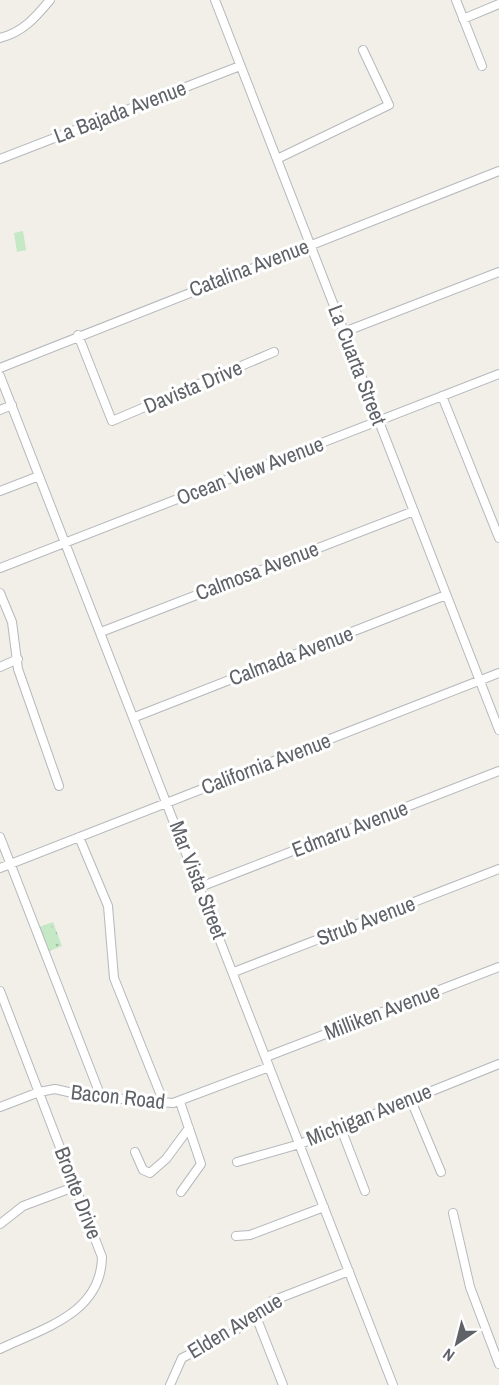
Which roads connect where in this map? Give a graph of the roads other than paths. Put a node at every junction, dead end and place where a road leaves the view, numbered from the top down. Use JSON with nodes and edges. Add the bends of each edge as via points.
{"nodes":[{"id":1,"x":50,"y":0,"type":"edge"},
{"id":2,"x":215,"y":0,"type":"edge"},
{"id":3,"x":456,"y":0,"type":"edge"},
{"id":4,"x":499,"y":4,"type":"edge"},
{"id":5,"x":463,"y":19,"type":"junction"},
{"id":6,"x":0,"y":38,"type":"edge"},
{"id":7,"x":363,"y":50,"type":"dead end"},
{"id":8,"x":240,"y":66,"type":"junction"},
{"id":9,"x":482,"y":66,"type":"dead end"},
{"id":10,"x":0,"y":159,"type":"edge"},
{"id":11,"x":277,"y":159,"type":"junction"},
{"id":12,"x":499,"y":171,"type":"edge"},
{"id":13,"x":310,"y":244,"type":"junction"},
{"id":14,"x":499,"y":272,"type":"edge"},
{"id":15,"x":344,"y":332,"type":"junction"},
{"id":16,"x":78,"y":335,"type":"junction"},
{"id":17,"x":274,"y":352,"type":"dead end"},
{"id":18,"x":0,"y":368,"type":"edge"},
{"id":19,"x":499,"y":374,"type":"edge"},
{"id":20,"x":0,"y":376,"type":"edge"},
{"id":21,"x":442,"y":396,"type":"junction"},
{"id":22,"x":12,"y":405,"type":"junction"},
{"id":23,"x":0,"y":410,"type":"edge"},
{"id":24,"x":378,"y":422,"type":"junction"},
{"id":25,"x":39,"y":476,"type":"junction"},
{"id":26,"x":0,"y":491,"type":"edge"},
{"id":27,"x":414,"y":511,"type":"junction"},
{"id":28,"x":499,"y":538,"type":"edge"},
{"id":29,"x":66,"y":542,"type":"junction"},
{"id":30,"x":0,"y":568,"type":"edge"},
{"id":31,"x":0,"y":593,"type":"edge"},
{"id":32,"x":447,"y":595,"type":"junction"},
{"id":33,"x":101,"y":632,"type":"junction"},
{"id":34,"x":18,"y":659,"type":"junction"},
{"id":35,"x":0,"y":667,"type":"edge"},
{"id":36,"x":499,"y":673,"type":"edge"},
{"id":37,"x":480,"y":680,"type":"junction"},
{"id":38,"x":135,"y":717,"type":"junction"},
{"id":39,"x":499,"y":730,"type":"edge"},
{"id":40,"x":499,"y":771,"type":"edge"},
{"id":41,"x":59,"y":786,"type":"dead end"},
{"id":42,"x":168,"y":803,"type":"junction"},
{"id":43,"x":0,"y":837,"type":"edge"},
{"id":44,"x":79,"y":837,"type":"junction"},
{"id":45,"x":10,"y":864,"type":"junction"},
{"id":46,"x":0,"y":868,"type":"edge"},
{"id":47,"x":499,"y":869,"type":"edge"},
{"id":48,"x":200,"y":887,"type":"junction"},
{"id":49,"x":499,"y":967,"type":"edge"},
{"id":50,"x":234,"y":972,"type":"junction"},
{"id":51,"x":0,"y":991,"type":"edge"},
{"id":52,"x":266,"y":1057,"type":"junction"},
{"id":53,"x":499,"y":1064,"type":"edge"},
{"id":54,"x":270,"y":1067,"type":"junction"},
{"id":55,"x":39,"y":1092,"type":"junction"},
{"id":56,"x":101,"y":1097,"type":"junction"},
{"id":57,"x":410,"y":1098,"type":"junction"},
{"id":58,"x":180,"y":1102,"type":"junction"},
{"id":59,"x":164,"y":1103,"type":"junction"},
{"id":60,"x":0,"y":1107,"type":"edge"},
{"id":61,"x":340,"y":1126,"type":"junction"},
{"id":62,"x":189,"y":1128,"type":"junction"},
{"id":63,"x":300,"y":1144,"type":"junction"},
{"id":64,"x":135,"y":1152,"type":"dead end"},
{"id":65,"x":237,"y":1162,"type":"dead end"},
{"id":66,"x":441,"y":1172,"type":"dead end"},
{"id":67,"x":74,"y":1187,"type":"junction"},
{"id":68,"x":365,"y":1191,"type":"dead end"},
{"id":69,"x":181,"y":1192,"type":"dead end"},
{"id":70,"x":324,"y":1207,"type":"junction"},
{"id":71,"x":453,"y":1213,"type":"dead end"},
{"id":72,"x":0,"y":1224,"type":"edge"},
{"id":73,"x":236,"y":1236,"type":"dead end"},
{"id":74,"x":349,"y":1271,"type":"junction"},
{"id":75,"x":255,"y":1314,"type":"junction"},
{"id":76,"x":0,"y":1349,"type":"edge"},
{"id":77,"x":499,"y":1364,"type":"edge"},
{"id":78,"x":170,"y":1385,"type":"edge"},
{"id":79,"x":283,"y":1385,"type":"edge"},
{"id":80,"x":393,"y":1385,"type":"edge"}],
"edges":[{"from":1,"to":6,"type":"street","via":[[29,24]]},
{"from":2,"to":8,"type":"street","name":"La Cuarta Street"},
{"from":3,"to":5,"type":"street"},
{"from":4,"to":5,"type":"street"},
{"from":5,"to":9,"type":"street"},
{"from":7,"to":11,"type":"street","via":[[389,105]]},
{"from":8,"to":10,"type":"street","name":"La Bajada Avenue"},
{"from":8,"to":11,"type":"street","name":"La Cuarta Street"},
{"from":11,"to":13,"type":"street","name":"La Cuarta Street"},
{"from":12,"to":13,"type":"street","name":"Catalina Avenue"},
{"from":13,"to":15,"type":"street","name":"La Cuarta Street"},
{"from":13,"to":16,"type":"street","name":"Catalina Avenue"},
{"from":14,"to":15,"type":"street"},
{"from":15,"to":24,"type":"street","name":"La Cuarta Street"},
{"from":16,"to":17,"type":"street","name":"Davista Drive","via":[[112,421]]},
{"from":16,"to":18,"type":"street","name":"Catalina Avenue"},
{"from":19,"to":21,"type":"street","name":"Ocean View Avenue"},
{"from":20,"to":22,"type":"street","name":"Mar Vista Street"},
{"from":21,"to":24,"type":"street","name":"Ocean View Avenue"},
{"from":21,"to":28,"type":"street"},
{"from":22,"to":23,"type":"street"},
{"from":22,"to":25,"type":"street","name":"Mar Vista Street"},
{"from":24,"to":27,"type":"street","name":"La Cuarta Street"},
{"from":24,"to":29,"type":"street","name":"Ocean View Avenue"},
{"from":25,"to":26,"type":"street"},
{"from":25,"to":29,"type":"street","name":"Mar Vista Street"},
{"from":27,"to":32,"type":"street","name":"La Cuarta Street"},
{"from":27,"to":33,"type":"street","name":"Calmosa Avenue"},
{"from":29,"to":30,"type":"street","name":"Ocean View Avenue"},
{"from":29,"to":33,"type":"street","name":"Mar Vista Street"},
{"from":31,"to":34,"type":"street","via":[[12,622]]},
{"from":32,"to":37,"type":"street","name":"La Cuarta Street"},
{"from":32,"to":38,"type":"street","name":"Calmada Avenue"},
{"from":33,"to":38,"type":"street","name":"Mar Vista Street"},
{"from":34,"to":35,"type":"street"},
{"from":34,"to":41,"type":"street","via":[[18,669]]},
{"from":36,"to":37,"type":"street","name":"California Avenue"},
{"from":37,"to":39,"type":"street","name":"La Cuarta Street"},
{"from":37,"to":42,"type":"street","name":"California Avenue"},
{"from":38,"to":42,"type":"street","name":"Mar Vista Street"},
{"from":40,"to":48,"type":"street","name":"Edmaru Avenue"},
{"from":42,"to":44,"type":"street","name":"California Avenue"},
{"from":42,"to":48,"type":"street","name":"Mar Vista Street"},
{"from":43,"to":45,"type":"street"},
{"from":44,"to":45,"type":"street","name":"California Avenue"},
{"from":44,"to":59,"type":"street","via":[[108,906],[114,978]]},
{"from":45,"to":46,"type":"street","name":"California Avenue"},
{"from":45,"to":56,"type":"street"},
{"from":47,"to":50,"type":"street","name":"Strub Avenue"},
{"from":48,"to":50,"type":"street","name":"Mar Vista Street"},
{"from":49,"to":52,"type":"street","name":"Milliken Avenue"},
{"from":50,"to":52,"type":"street","name":"Mar Vista Street"},
{"from":51,"to":55,"type":"street","name":"Bronte Drive"},
{"from":52,"to":54,"type":"street","name":"Mar Vista Street"},
{"from":53,"to":57,"type":"street","name":"Michigan Avenue"},
{"from":54,"to":58,"type":"street","name":"Bacon Road"},
{"from":54,"to":63,"type":"street","name":"Mar Vista Street"},
{"from":55,"to":56,"type":"street","name":"Bacon Road","via":[[55,1089]]},
{"from":55,"to":60,"type":"street","name":"Bacon Road"},
{"from":55,"to":67,"type":"street","name":"Bronte Drive"},
{"from":56,"to":59,"type":"street","name":"Bacon Road"},
{"from":57,"to":61,"type":"street","name":"Michigan Avenue"},
{"from":57,"to":66,"type":"street"},
{"from":58,"to":59,"type":"street","name":"Bacon Road"},
{"from":58,"to":62,"type":"street"},
{"from":61,"to":63,"type":"street","name":"Michigan Avenue"},
{"from":61,"to":68,"type":"street"},
{"from":62,"to":64,"type":"street","via":[[150,1173],[143,1170]]},
{"from":62,"to":69,"type":"street","via":[[201,1164]]},
{"from":63,"to":65,"type":"street","name":"Michigan Avenue"},
{"from":63,"to":70,"type":"street","name":"Mar Vista Street"},
{"from":67,"to":72,"type":"street","via":[[23,1206]]},
{"from":67,"to":76,"type":"street","name":"Bronte Drive","via":[[102,1257],[98,1283],[72,1314]]},
{"from":70,"to":73,"type":"street","via":[[250,1235]]},
{"from":70,"to":74,"type":"street","name":"Mar Vista Street"},
{"from":71,"to":77,"type":"street","via":[[470,1287]]},
{"from":74,"to":75,"type":"street","name":"Elden Avenue","via":[[278,1298]]},
{"from":74,"to":80,"type":"street","name":"Mar Vista Street"},
{"from":75,"to":78,"type":"street","name":"Elden Avenue","via":[[231,1334],[182,1358]]},
{"from":75,"to":79,"type":"street"}]}
